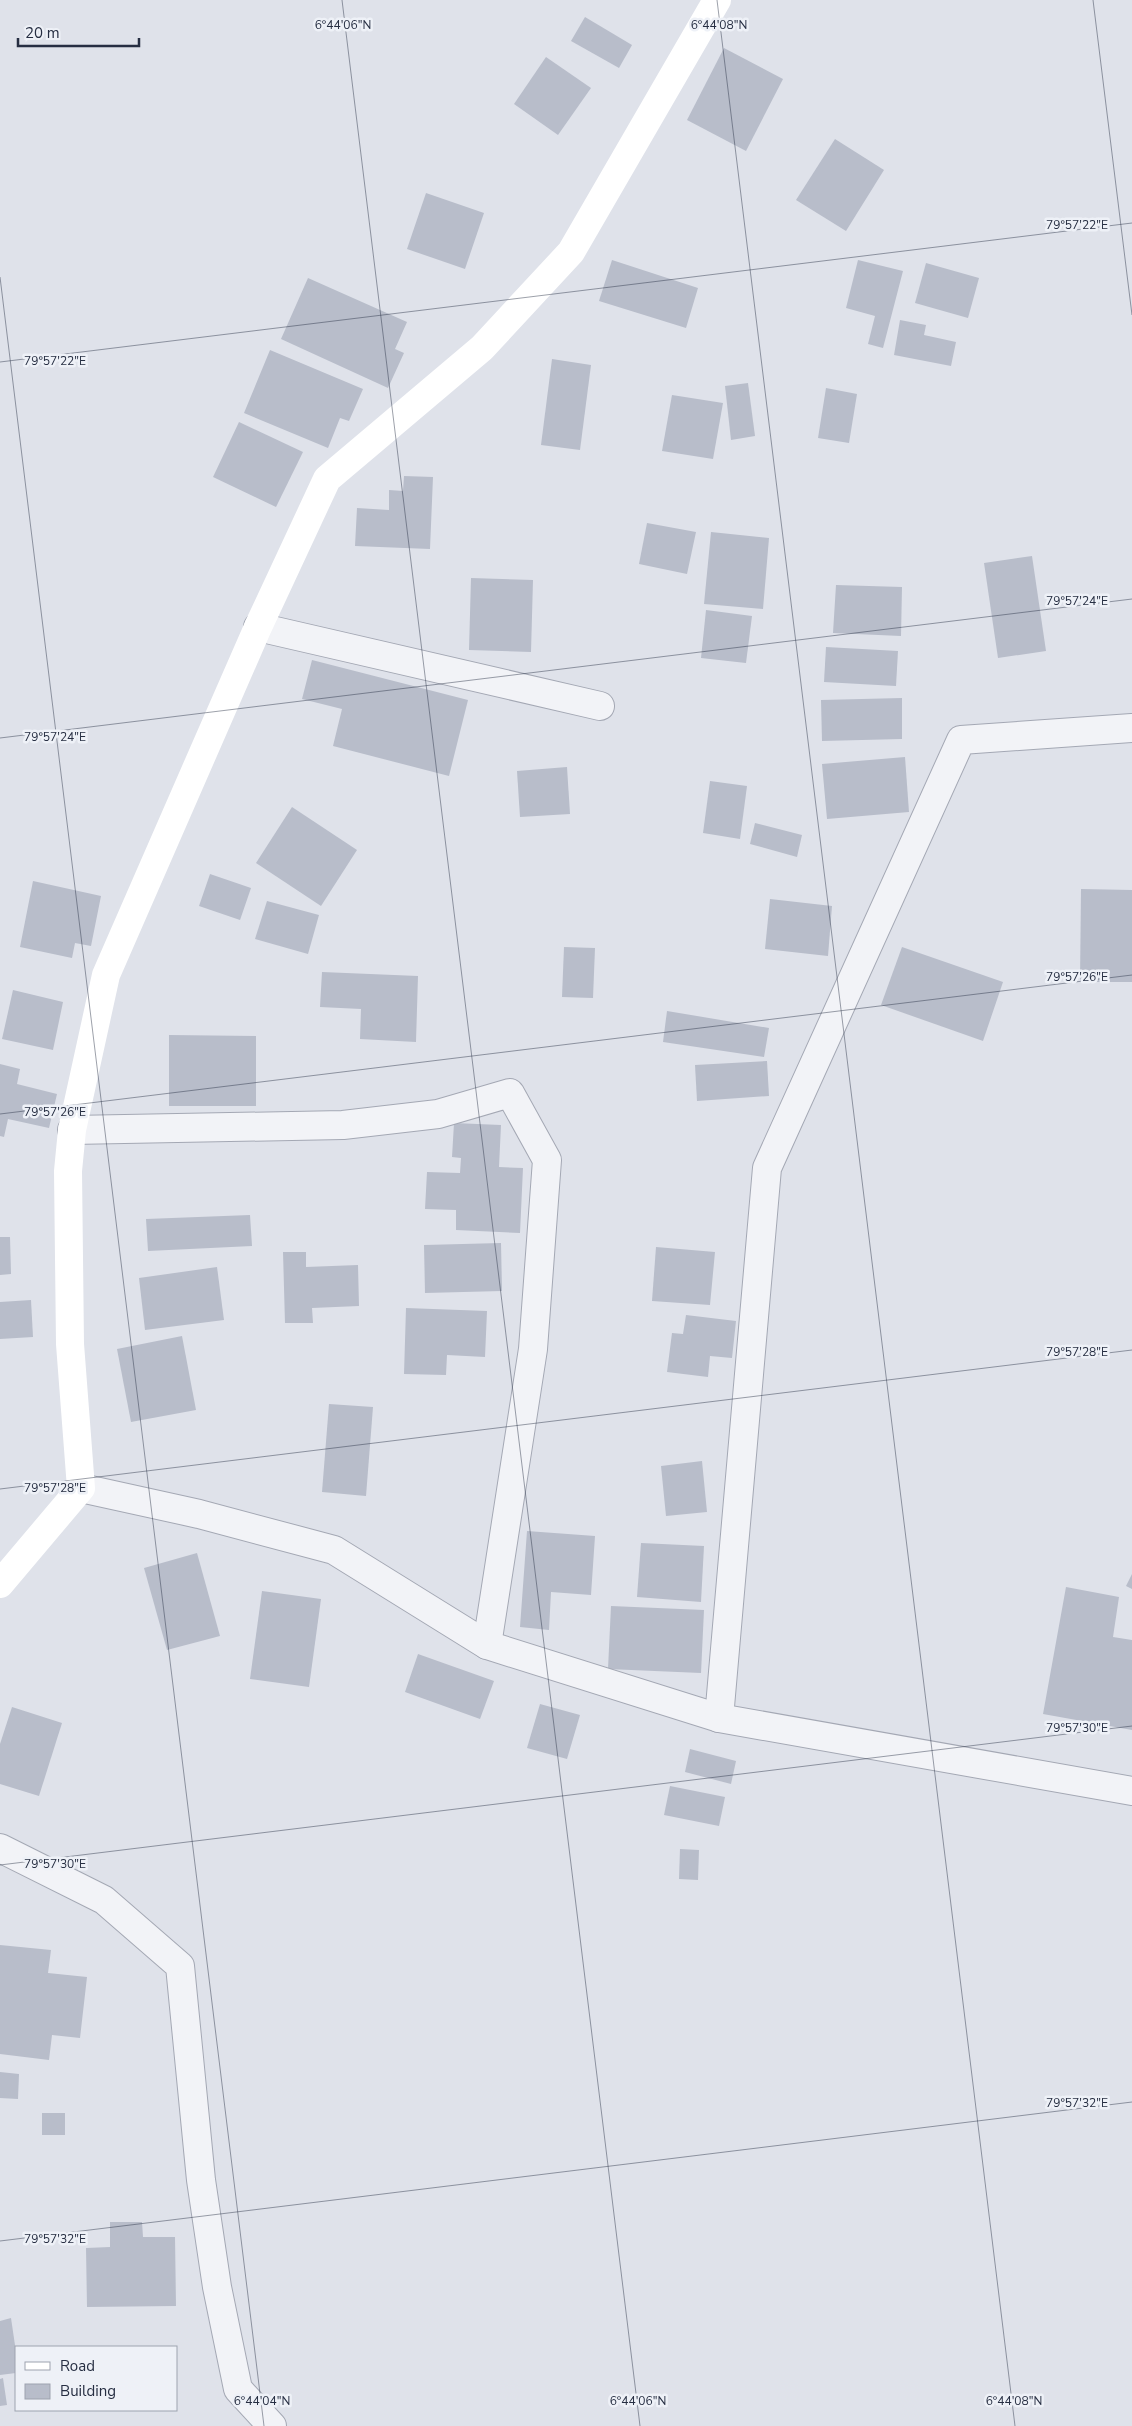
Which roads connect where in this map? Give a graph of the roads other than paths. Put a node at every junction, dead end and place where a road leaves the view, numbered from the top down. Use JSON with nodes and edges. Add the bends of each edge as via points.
{"nodes":[{"id":1,"x":717,"y":0,"type":"edge"},
{"id":2,"x":258,"y":627,"type":"junction"},
{"id":3,"x":600,"y":706,"type":"dead end"},
{"id":4,"x":1132,"y":728,"type":"edge"},
{"id":5,"x":72,"y":1130,"type":"junction"},
{"id":6,"x":81,"y":1488,"type":"junction"},
{"id":7,"x":0,"y":1584,"type":"edge"},
{"id":8,"x":487,"y":1645,"type":"junction"},
{"id":9,"x":719,"y":1718,"type":"junction"},
{"id":10,"x":1132,"y":1791,"type":"edge"},
{"id":11,"x":0,"y":1848,"type":"edge"},
{"id":12,"x":272,"y":2426,"type":"edge"}],
"edges":[{"from":1,"to":2,"type":"street","via":[[571,252],[482,348],[328,479]]},
{"from":2,"to":3,"type":"street"},
{"from":2,"to":5,"type":"street","via":[[106,975]]},
{"from":4,"to":9,"type":"street","via":[[961,740],[766,1168]]},
{"from":5,"to":6,"type":"street","via":[[68,1171],[70,1344]]},
{"from":5,"to":8,"type":"street","via":[[342,1125],[438,1114],[510,1094],[547,1160],[533,1349]]},
{"from":6,"to":7,"type":"street"},
{"from":6,"to":8,"type":"street","via":[[199,1514],[334,1550]]},
{"from":8,"to":9,"type":"street"},
{"from":9,"to":10,"type":"street"},
{"from":11,"to":12,"type":"street","via":[[104,1900],[180,1966],[201,2180],[217,2287],[238,2389]]}]}
